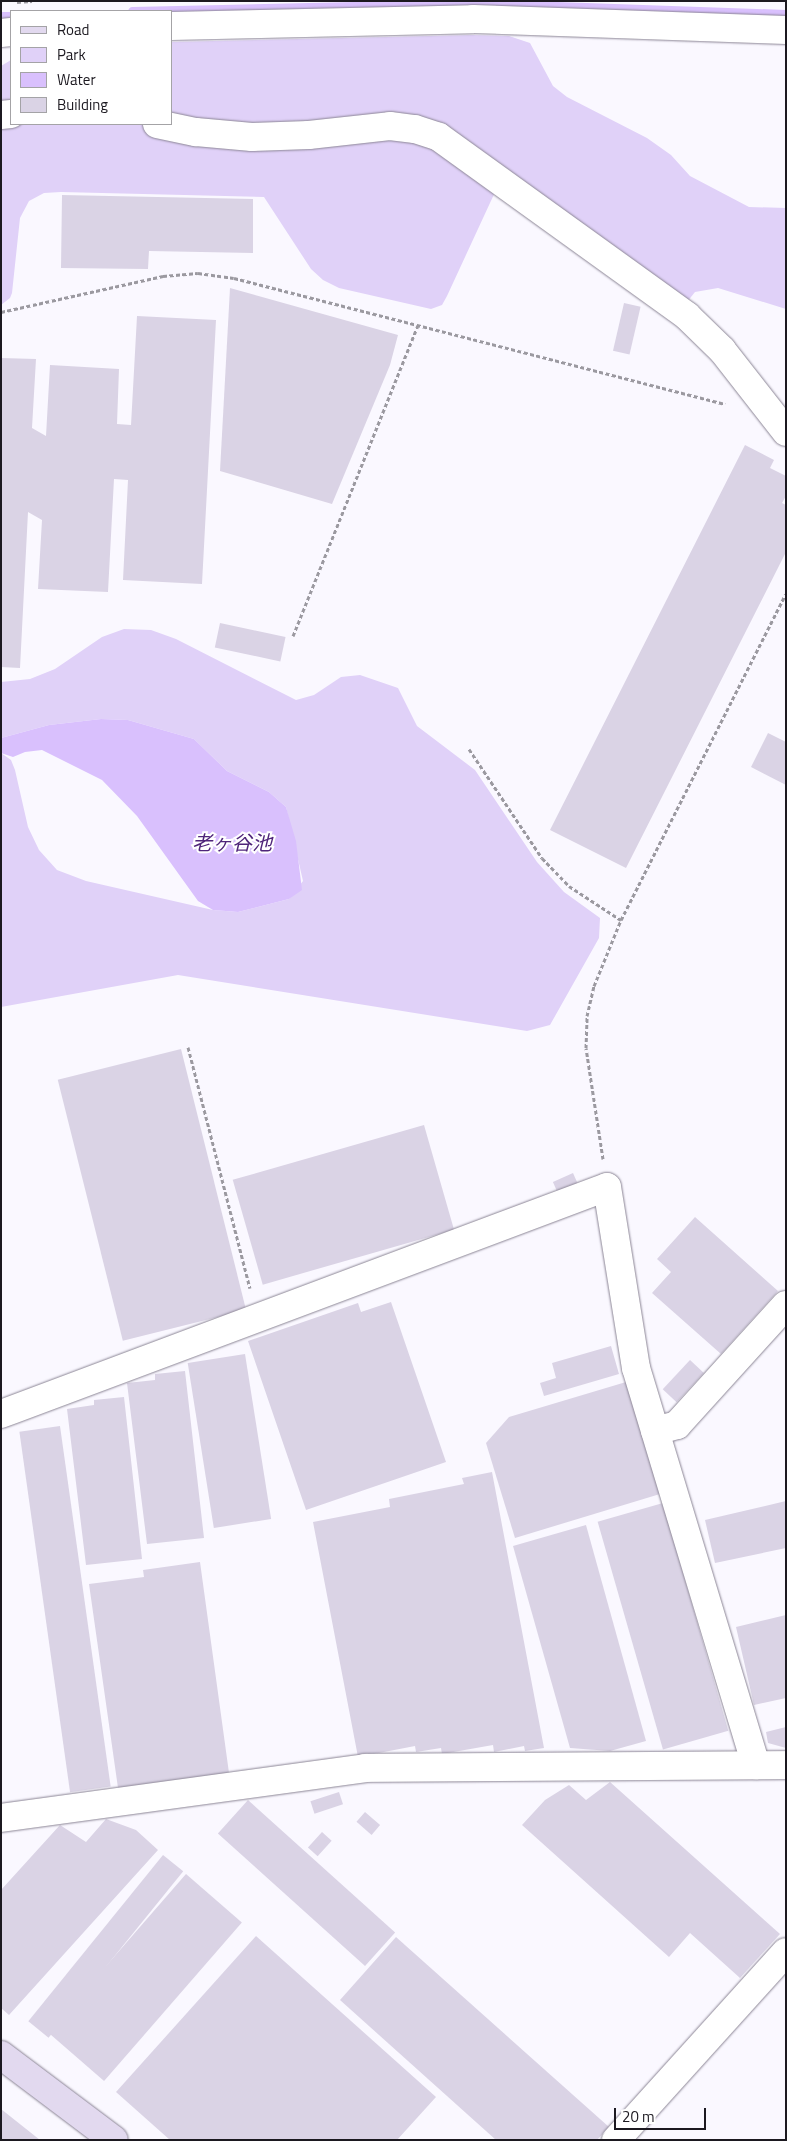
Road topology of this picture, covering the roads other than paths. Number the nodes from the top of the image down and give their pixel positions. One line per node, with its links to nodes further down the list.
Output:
1 (172, 26): 2 (street)
2 (786, 30)
3 (162, 125): 4 (street)
4 (786, 432)
5 (786, 1305): 7 (street)
6 (1, 1414): 7 (street)
7 (655, 1431): 8 (street)
8 (756, 1765): 9 (street); 10 (street)
9 (786, 1765)
10 (1, 1818)
11 (786, 1952): 14 (street)
12 (4, 2061): 13 (street)
13 (114, 2140)
14 (616, 2140)

